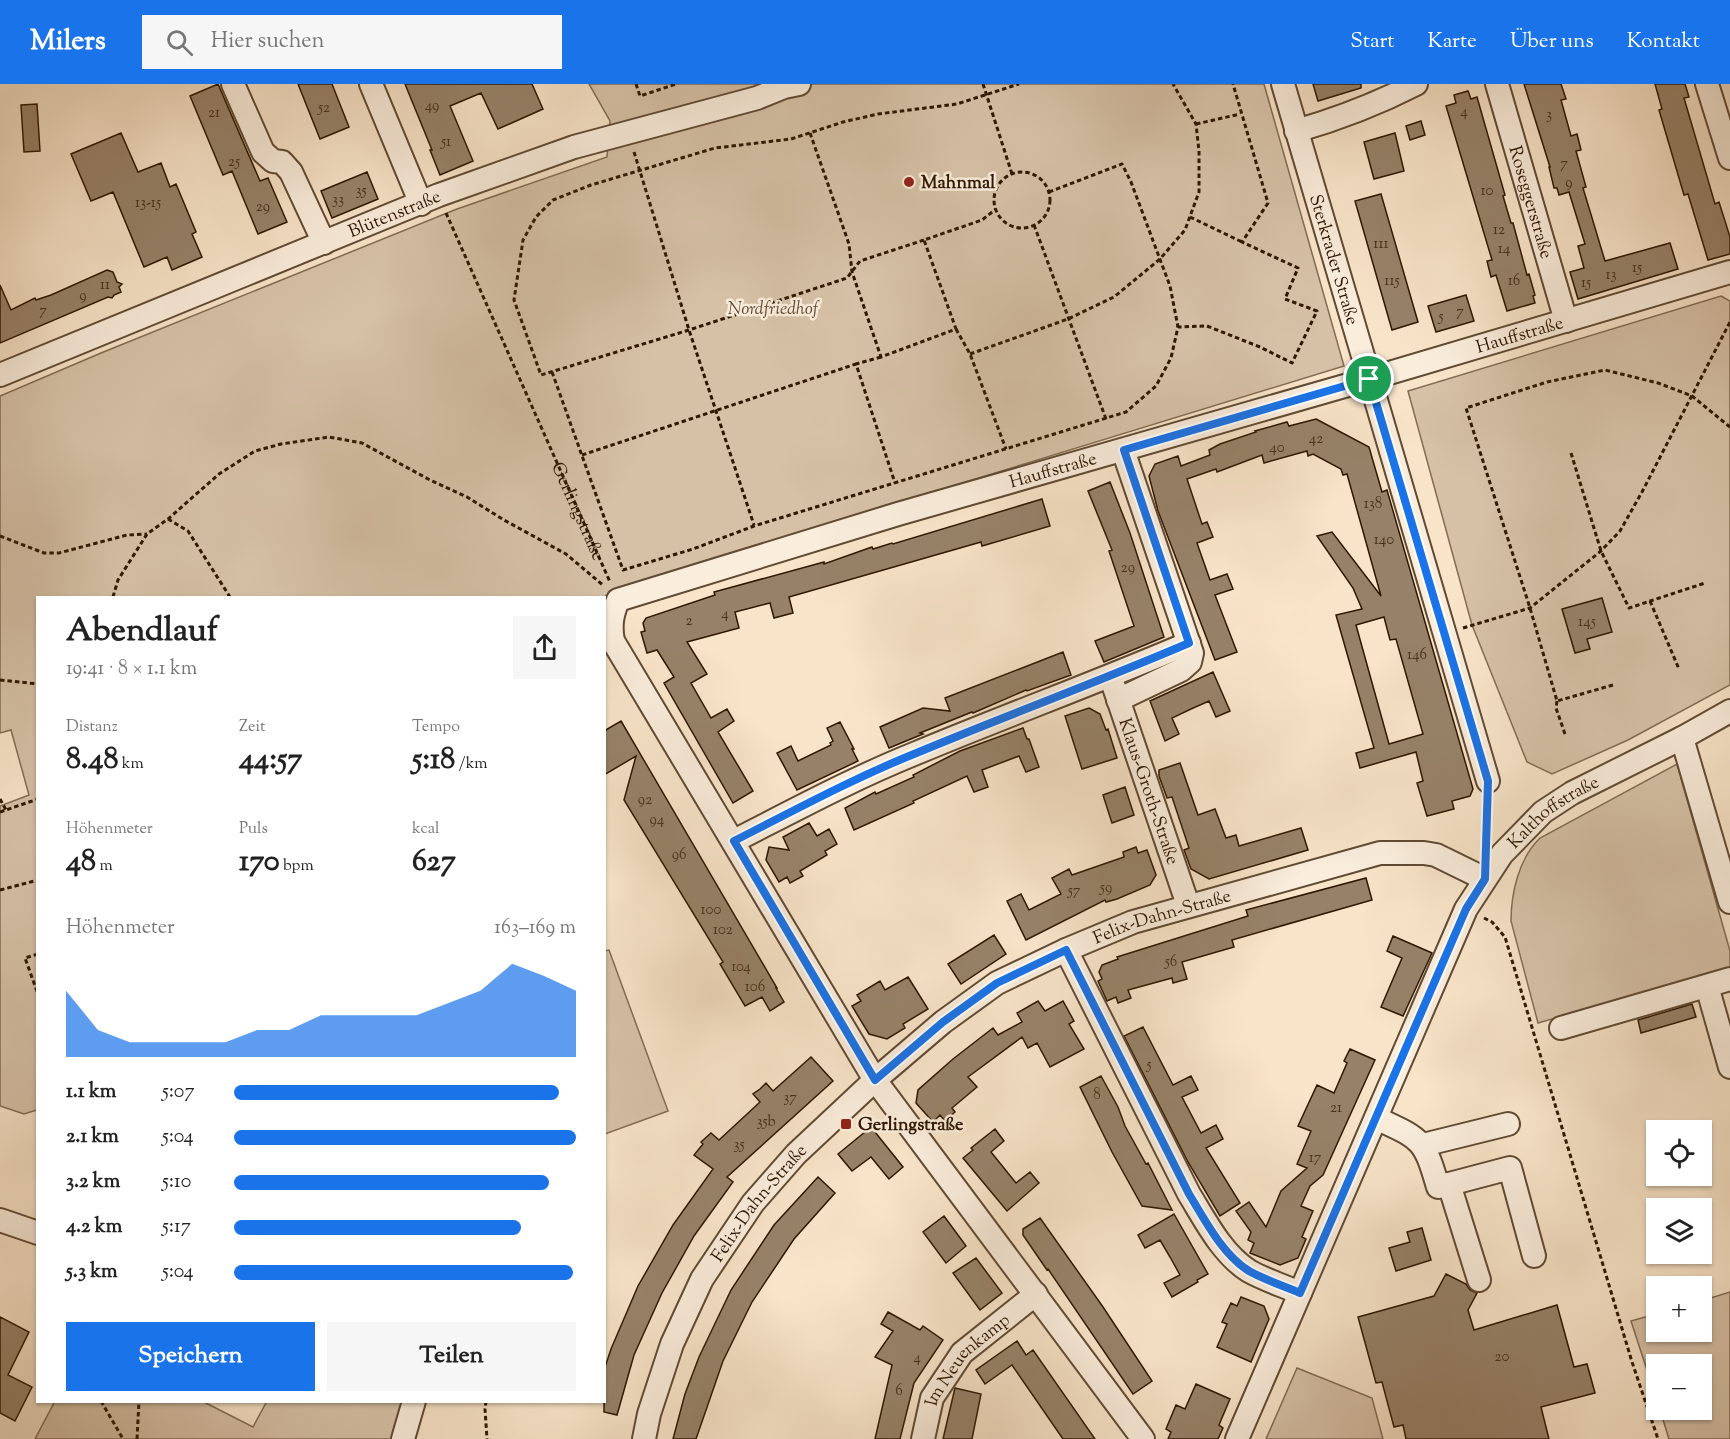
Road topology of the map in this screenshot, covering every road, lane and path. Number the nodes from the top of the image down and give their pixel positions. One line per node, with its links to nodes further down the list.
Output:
1 (233, 84): 30 (street)
2 (371, 84): 24 (street)
3 (636, 84): 4 (path)
4 (676, 84)
5 (799, 84): 18 (street, Blütenstraße)
6 (983, 84): 14 (path)
7 (1019, 84): 14 (path)
8 (1173, 84): 16 (path)
9 (1233, 84): 15 (path)
10 (1283, 84): 17 (street, Sterkrader Straße)
11 (1416, 84): 17 (street)
12 (1497, 84): 35 (street, Roseggerstraße)
13 (1707, 84): 20 (street)
14 (987, 96): 19 (path); 22 (path)
15 (1240, 114): 16 (path); 29 (path)
16 (1196, 124): 26 (path)
17 (1296, 131): 45 (street, Sterkrader Straße)
18 (627, 133): 21 (path); 24 (street, Blütenstraße)
19 (810, 133): 21 (path); 32 (path)
20 (1730, 158)
21 (640, 170): 39 (path); 43 (path)
22 (1012, 174): 23 (path); 25 (path)
23 (1049, 192): 27 (path); 31 (path)
24 (430, 199): 30 (street, Blütenstraße); 63 (path, Gerlingstraße)
25 (996, 209): 27 (path); 28 (path)
26 (1190, 217): 29 (path); 31 (path)
27 (1034, 225): 34 (path)
28 (924, 240): 32 (path); 38 (path)
29 (1242, 242): 37 (path)
30 (324, 243): 44 (street, Blütenstraße)
31 (1160, 259): 34 (path); 37 (path)
32 (852, 272): 39 (path); 41 (path)
33 (1730, 272): 35 (street, Hauffstraße)
34 (1068, 319): 40 (path); 48 (path)
35 (1566, 321): 45 (street, Hauffstraße)
36 (1730, 322): 46 (path)
37 (1178, 327): 48 (path)
38 (956, 329): 40 (path); 41 (path)
39 (689, 330): 43 (path); 47 (path)
40 (970, 354): 50 (path)
41 (880, 357): 42 (path)
42 (856, 364): 47 (path); 54 (path)
43 (552, 372): 53 (path)
44 (0, 375)
45 (1369, 379): 51 (street, Hauffstraße); 66 (street, Sterkrader Straße)
46 (1692, 396): 49 (path); 59 (path); 65 (path)
47 (717, 410): 53 (path); 56 (path)
48 (1106, 419): 50 (path)
49 (1730, 427)
50 (1006, 449): 54 (path)
51 (1124, 450): 63 (street, Hauffstraße); 67 (street)
52 (1571, 453): 59 (path)
53 (582, 455): 56 (path)
54 (895, 483): 56 (path)
55 (168, 519): 57 (path); 62 (path); 63 (path)
56 (754, 526)
57 (147, 534): 58 (path); 61 (path)
58 (0, 536)
59 (1601, 552): 64 (path); 65 (path)
60 (1705, 583): 64 (path)
61 (112, 596)
62 (229, 596)
63 (617, 597): 83 (street)
64 (1650, 601): 68 (path)
65 (1530, 608): 66 (path); 74 (path)
66 (1444, 633): 78 (street, Sterkrader Straße)
67 (1189, 643): 69 (street); 73 (street)
68 (1679, 669)
69 (1110, 677): 73 (street, Klaus-Groth-Straße); 83 (street)
70 (0, 680): 71 (path)
71 (36, 684)
72 (1613, 685): 74 (path)
73 (1118, 700): 89 (street, Klaus-Groth-Straße)
74 (1557, 701): 76 (path)
75 (1730, 711): 77 (street, Kalthoffstraße)
76 (1565, 734)
77 (1682, 738): 85 (street, Kalthoffstraße); 88 (street)
78 (1488, 781): 84 (path)
79 (0, 799): 81 (path)
80 (36, 800): 81 (path)
81 (6, 810): 82 (path)
82 (0, 812)
83 (734, 841): 98 (street)
84 (1486, 846)
85 (1485, 879): 89 (street, Felix-Dahn-Straße); 90 (street, Kalthoffstraße)
86 (36, 881): 87 (path)
87 (0, 890)
88 (1730, 902)
89 (1188, 905): 91 (street, Felix-Dahn-Straße)
90 (1466, 909): 99 (street, Kalthoffstraße); 123 (path)
91 (1066, 950): 98 (street, Felix-Dahn-Straße); 109 (street)
92 (36, 955): 95 (path)
93 (1730, 979): 94 (street)
94 (1707, 986): 96 (street); 97 (street)
95 (36, 988)
96 (1561, 1028)
97 (1730, 1067)
98 (875, 1080): 110 (street); 119 (street, Felix-Dahn-Straße)
99 (1376, 1118): 101 (street); 109 (street, Kalthoffstraße)
100 (1508, 1124): 101 (street)
101 (1423, 1145): 102 (street)
102 (1449, 1184): 107 (street); 108 (street)
103 (0, 1220): 104 (street)
104 (36, 1232)
105 (0, 1234): 106 (street)
106 (36, 1239)
107 (1534, 1256)
108 (1479, 1280)
109 (1300, 1293): 122 (street, Kalthoffstraße)
110 (1036, 1294): 120 (street, Im Neuenkamp); 121 (street)
111 (101, 1403): 115 (path)
112 (139, 1403): 116 (path)
113 (413, 1403): 117 (street)
114 (486, 1403): 118 (path)
115 (123, 1439)
116 (137, 1439)
117 (403, 1439)
118 (487, 1439)
119 (644, 1439)
120 (923, 1439)
121 (1143, 1439)
122 (1237, 1439)
123 (1658, 1439)

